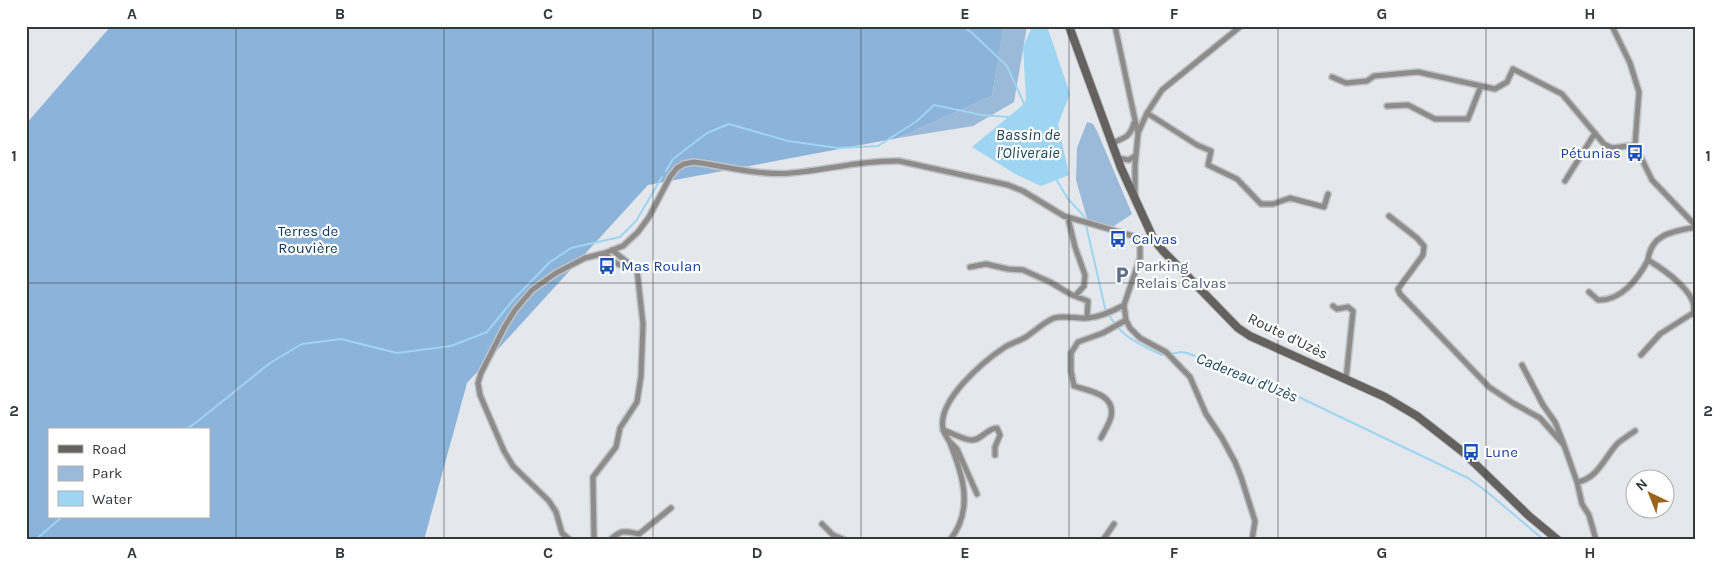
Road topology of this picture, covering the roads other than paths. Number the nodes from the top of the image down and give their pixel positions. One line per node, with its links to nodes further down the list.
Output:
1 (1069, 26): 13 (main road, Route d'Uzès)
2 (1115, 26): 9 (street)
3 (1241, 26): 8 (street)
4 (1612, 26): 14 (street)
5 (1332, 77): 6 (street)
6 (1481, 86): 7 (street); 10 (street)
7 (1387, 106)
8 (1147, 113): 11 (street); 19 (street)
9 (1135, 120): 11 (street); 12 (street)
10 (1595, 133): 14 (street); 18 (street)
11 (1138, 134): 15 (street)
12 (1124, 139): 13 (street); 15 (street)
13 (1112, 143): 17 (main road, Route d'Uzès)
14 (1635, 145): 23 (street)
15 (1136, 146): 16 (street)
16 (1136, 155): 17 (street); 20 (street)
17 (1117, 157): 20 (main road, Route d'Uzès)
18 (1565, 181)
19 (1328, 194)
20 (1135, 202): 25 (main road, Route d'Uzès)
21 (1389, 216): 45 (street)
22 (1068, 218): 24 (street); 26 (street); 32 (street)
23 (1696, 226): 28 (street)
24 (1140, 238): 25 (street); 33 (street)
25 (1154, 240): 40 (main road, Route d'Uzès)
26 (612, 250): 27 (street); 30 (street)
27 (605, 253): 30 (street); 52 (street)
28 (1648, 260): 31 (street); 35 (street)
29 (970, 267): 32 (street)
30 (634, 268): 53 (street)
31 (1589, 292)
32 (1075, 296): 36 (street)
33 (1124, 305): 36 (street); 37 (street)
34 (1333, 306): 40 (street)
35 (1695, 315): 38 (street)
36 (1087, 318): 41 (street)
37 (1126, 320): 43 (street); 58 (street)
38 (1641, 355)
39 (1522, 365): 45 (street)
40 (1346, 379): 59 (main road, Route d'Uzès)
41 (943, 430): 44 (street); 46 (street)
42 (1635, 431): 47 (street)
43 (1101, 438)
44 (949, 441): 48 (street); 56 (street)
45 (1564, 445): 47 (street)
46 (995, 456)
47 (1577, 482): 60 (street)
48 (977, 494)
49 (671, 508): 54 (street)
50 (822, 524): 55 (street)
51 (1114, 524): 57 (street)
52 (570, 540)
53 (594, 540)
54 (610, 540)
55 (845, 540)
56 (950, 540)
57 (1102, 540)
58 (1252, 540)
59 (1558, 540)
60 (1596, 540)

